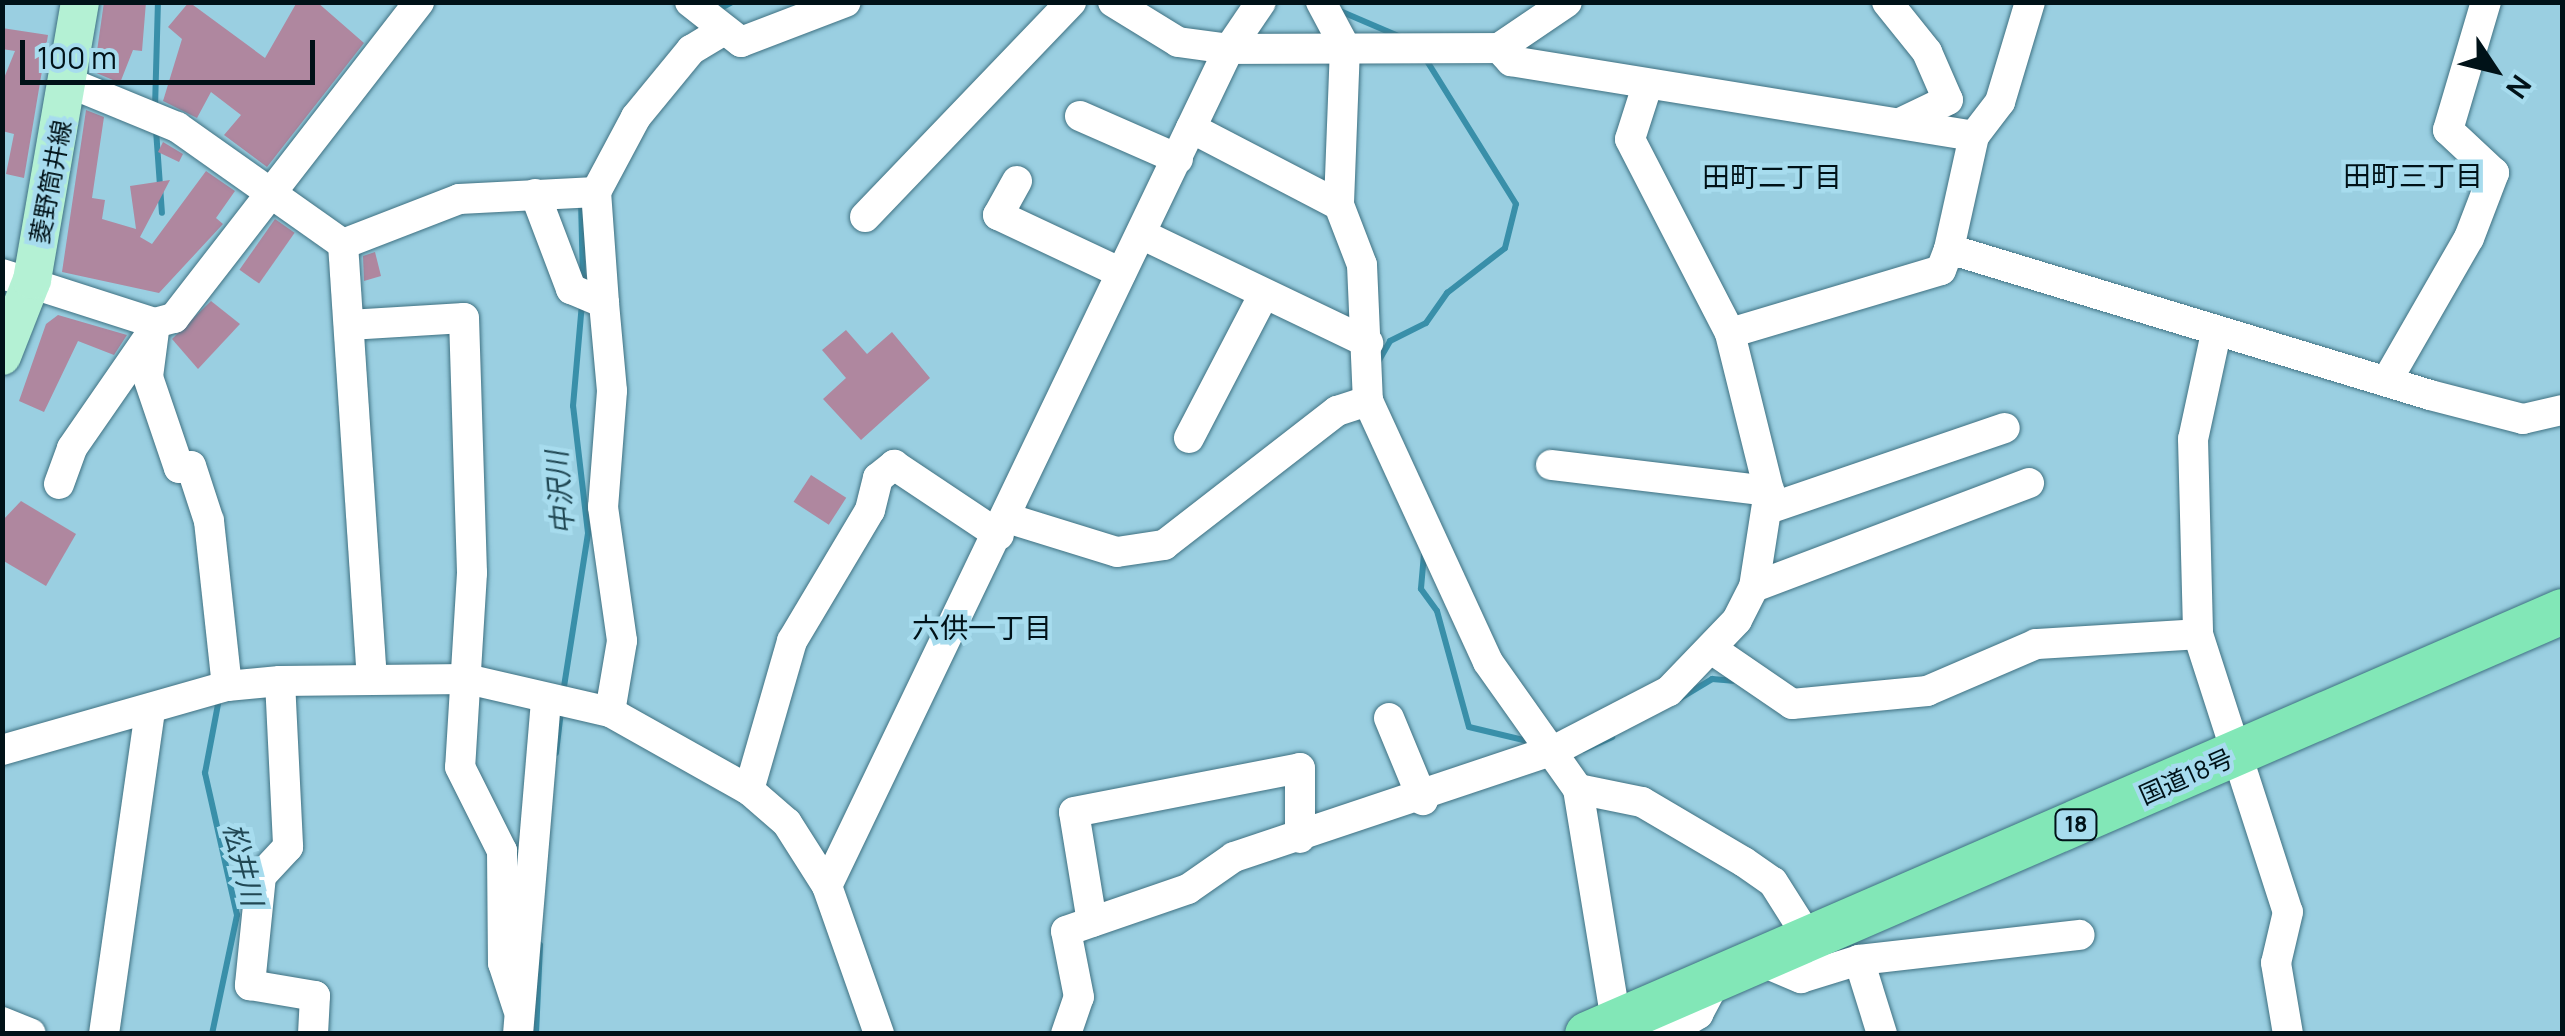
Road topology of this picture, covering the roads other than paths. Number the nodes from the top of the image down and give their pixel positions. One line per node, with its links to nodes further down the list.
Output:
1 (80, 2): 17 (main road, 菱野筒井線)
2 (418, 2): 25 (street)
3 (846, 2): 12 (street)
4 (1071, 2): 29 (street)
5 (1113, 2): 15 (street)
6 (1261, 2): 15 (street)
7 (1322, 2): 14 (street)
8 (1567, 2): 16 (street)
9 (1887, 2): 20 (street)
10 (2030, 2): 22 (street)
11 (2486, 2): 43 (street)
12 (806, 10): 13 (street)
13 (704, 15): 26 (street)
14 (1345, 47): 15 (street); 16 (street); 28 (street)
15 (1229, 48): 21 (street)
16 (1500, 48): 18 (street)
17 (70, 83): 25 (street); 34 (main road, 菱野筒井線)
18 (1647, 86): 20 (street); 40 (street)
19 (1080, 116): 23 (street)
20 (1899, 122): 22 (street)
21 (1191, 128): 23 (street); 28 (street)
22 (1974, 136): 32 (street)
23 (1178, 159): 30 (street)
24 (1017, 181): 33 (street)
25 (273, 188): 31 (street); 38 (street)
26 (587, 192): 27 (street); 36 (street)
27 (535, 194): 31 (street); 36 (street)
28 (1339, 205): 41 (street)
29 (865, 217)
30 (1141, 234): 33 (street); 35 (street)
31 (343, 244): 37 (street)
32 (1950, 250): 39 (street); 40 (street)
33 (1122, 273): 52 (street)
34 (17, 277): 38 (street); 42 (main road, 菱野筒井線)
35 (1264, 294): 41 (street); 47 (street)
36 (590, 297): 63 (street)
37 (349, 326): 57 (street); 58 (street)
38 (151, 332): 50 (street); 60 (street)
39 (2216, 332): 43 (street); 55 (street)
40 (1730, 333): 51 (street)
41 (1368, 342): 44 (street)
42 (2, 356)
43 (2389, 376): 45 (street)
44 (1368, 401): 52 (street); 65 (street)
45 (2562, 410)
46 (2005, 428): 51 (street)
47 (1190, 438)
48 (1552, 465): 51 (street)
49 (2029, 483): 53 (street)
50 (59, 484)
51 (1770, 499): 53 (street)
52 (1003, 526): 69 (street); 72 (street)
53 (1754, 588): 56 (street)
54 (2562, 611): 67 (highway, 国道18号 / 18)
55 (2198, 634): 56 (street); 67 (street)
56 (1716, 652): 65 (street)
57 (372, 675): 58 (street); 59 (street)
58 (467, 679): 61 (street); 79 (street)
59 (280, 680): 60 (street); 84 (street)
60 (224, 687): 62 (street)
61 (557, 702): 63 (street); 79 (street)
62 (150, 709): 66 (street); 83 (street)
63 (610, 712): 69 (street)
64 (1389, 718): 70 (street)
65 (1557, 749): 68 (street); 70 (street)
66 (2, 750)
67 (2236, 754): 75 (highway, 国道18号 / 18); 89 (street)
68 (1578, 789): 75 (street); 81 (street)
69 (749, 790): 72 (street)
70 (1422, 800): 71 (street)
71 (1300, 838): 73 (street); 73 (street)
72 (827, 886): 85 (street)
73 (1092, 922): 86 (street)
74 (2080, 936): 76 (street)
75 (1811, 942): 77 (highway, 国道18号 / 18)
76 (1859, 960): 77 (street); 88 (street)
77 (1764, 963): 78 (highway, 国道18号 / 18)
78 (1715, 982): 81 (highway, 国道18号 / 18); 87 (street)
79 (518, 1021)
80 (2, 1022): 82 (street)
81 (1601, 1027)
82 (31, 1034)
83 (104, 1034)
84 (313, 1034)
85 (879, 1034)
86 (1066, 1034)
87 (1665, 1034)
88 (1882, 1034)
89 (2288, 1034)

